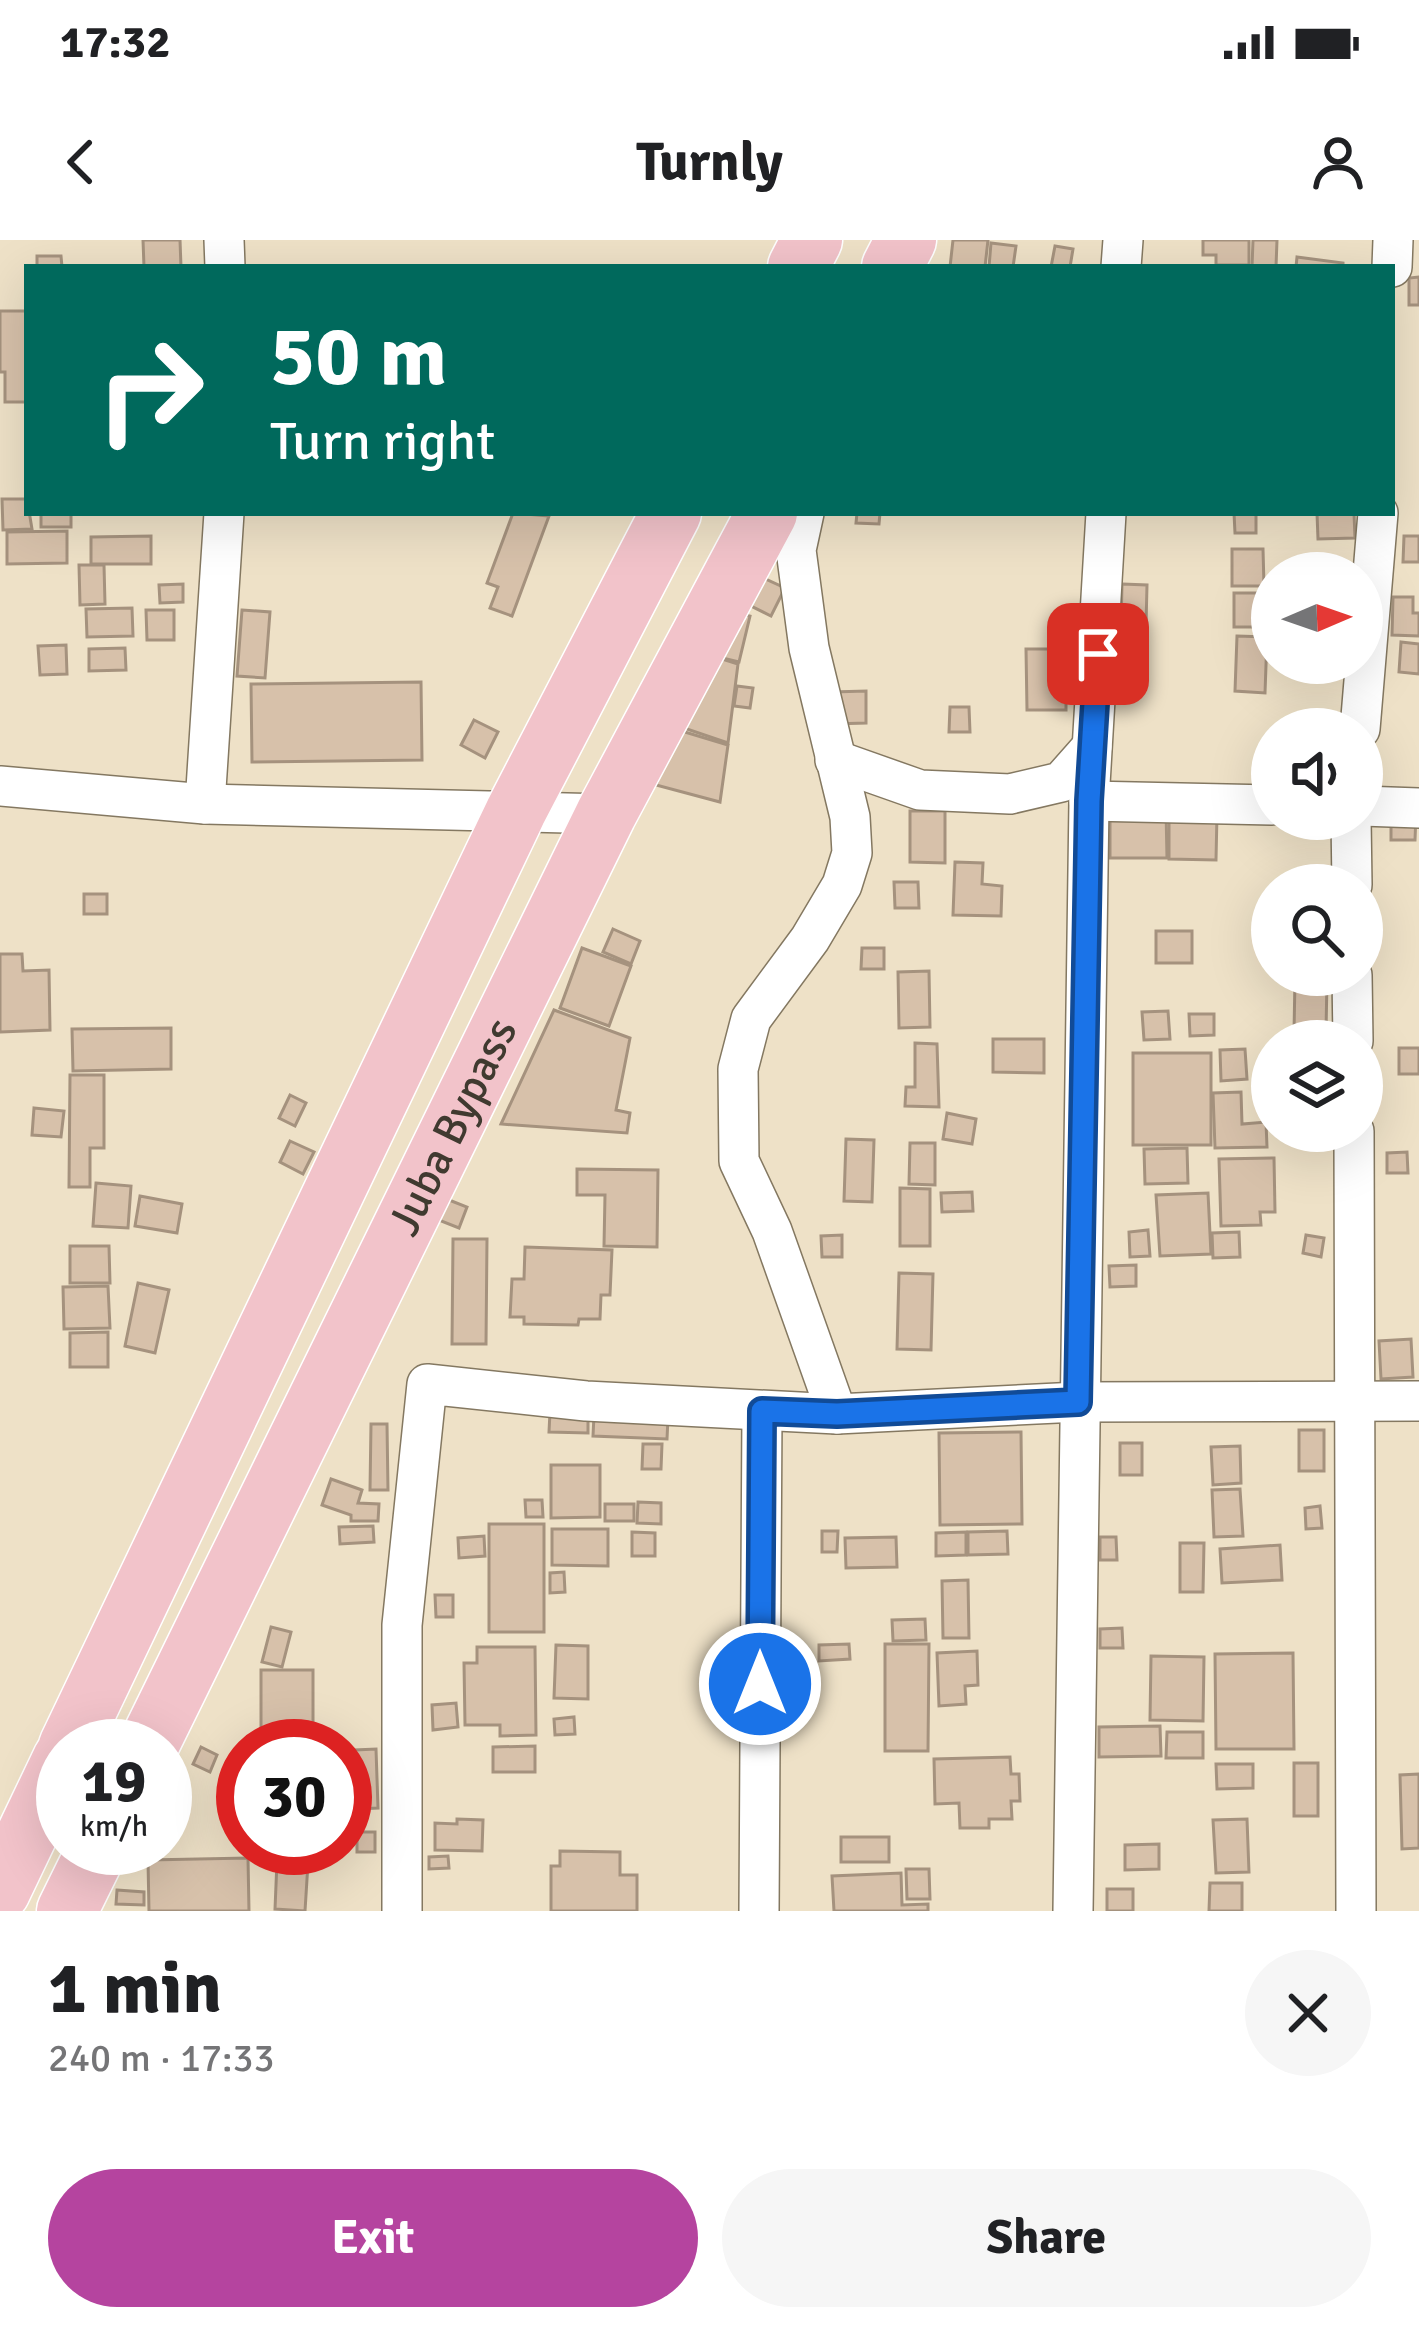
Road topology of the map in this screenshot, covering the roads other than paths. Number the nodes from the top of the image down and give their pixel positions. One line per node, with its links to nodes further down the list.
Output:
1 (224, 516): 12 (street)
2 (668, 516): 16 (main road, Juba Bypass)
3 (765, 516): 17 (main road, Juba Bypass)
4 (803, 516): 9 (street)
5 (1106, 516): 8 (street)
6 (1378, 516): 7 (street)
7 (1362, 708)
8 (1092, 748): 9 (street); 11 (street)
9 (835, 760): 23 (street)
10 (0, 787): 12 (street)
11 (1089, 801): 13 (street); 21 (street)
12 (205, 804): 16 (street)
13 (1251, 805)
14 (1383, 807): 15 (street)
15 (1419, 808)
16 (516, 811): 17 (street); 24 (main road, Juba Bypass)
17 (607, 814): 25 (main road, Juba Bypass)
18 (1354, 1152): 19 (street)
19 (1356, 1400): 20 (street); 21 (street); 33 (street)
20 (1419, 1401)
21 (1078, 1402): 23 (street); 32 (street)
22 (762, 1411): 23 (street); 30 (street); 31 (street)
23 (837, 1414)
24 (82, 1719)
25 (161, 1719)
26 (36, 1816): 28 (main road)
27 (85, 1875): 29 (main road)
28 (0, 1891)
29 (68, 1911)
30 (402, 1911)
31 (759, 1911)
32 (1073, 1911)
33 (1356, 1911)

